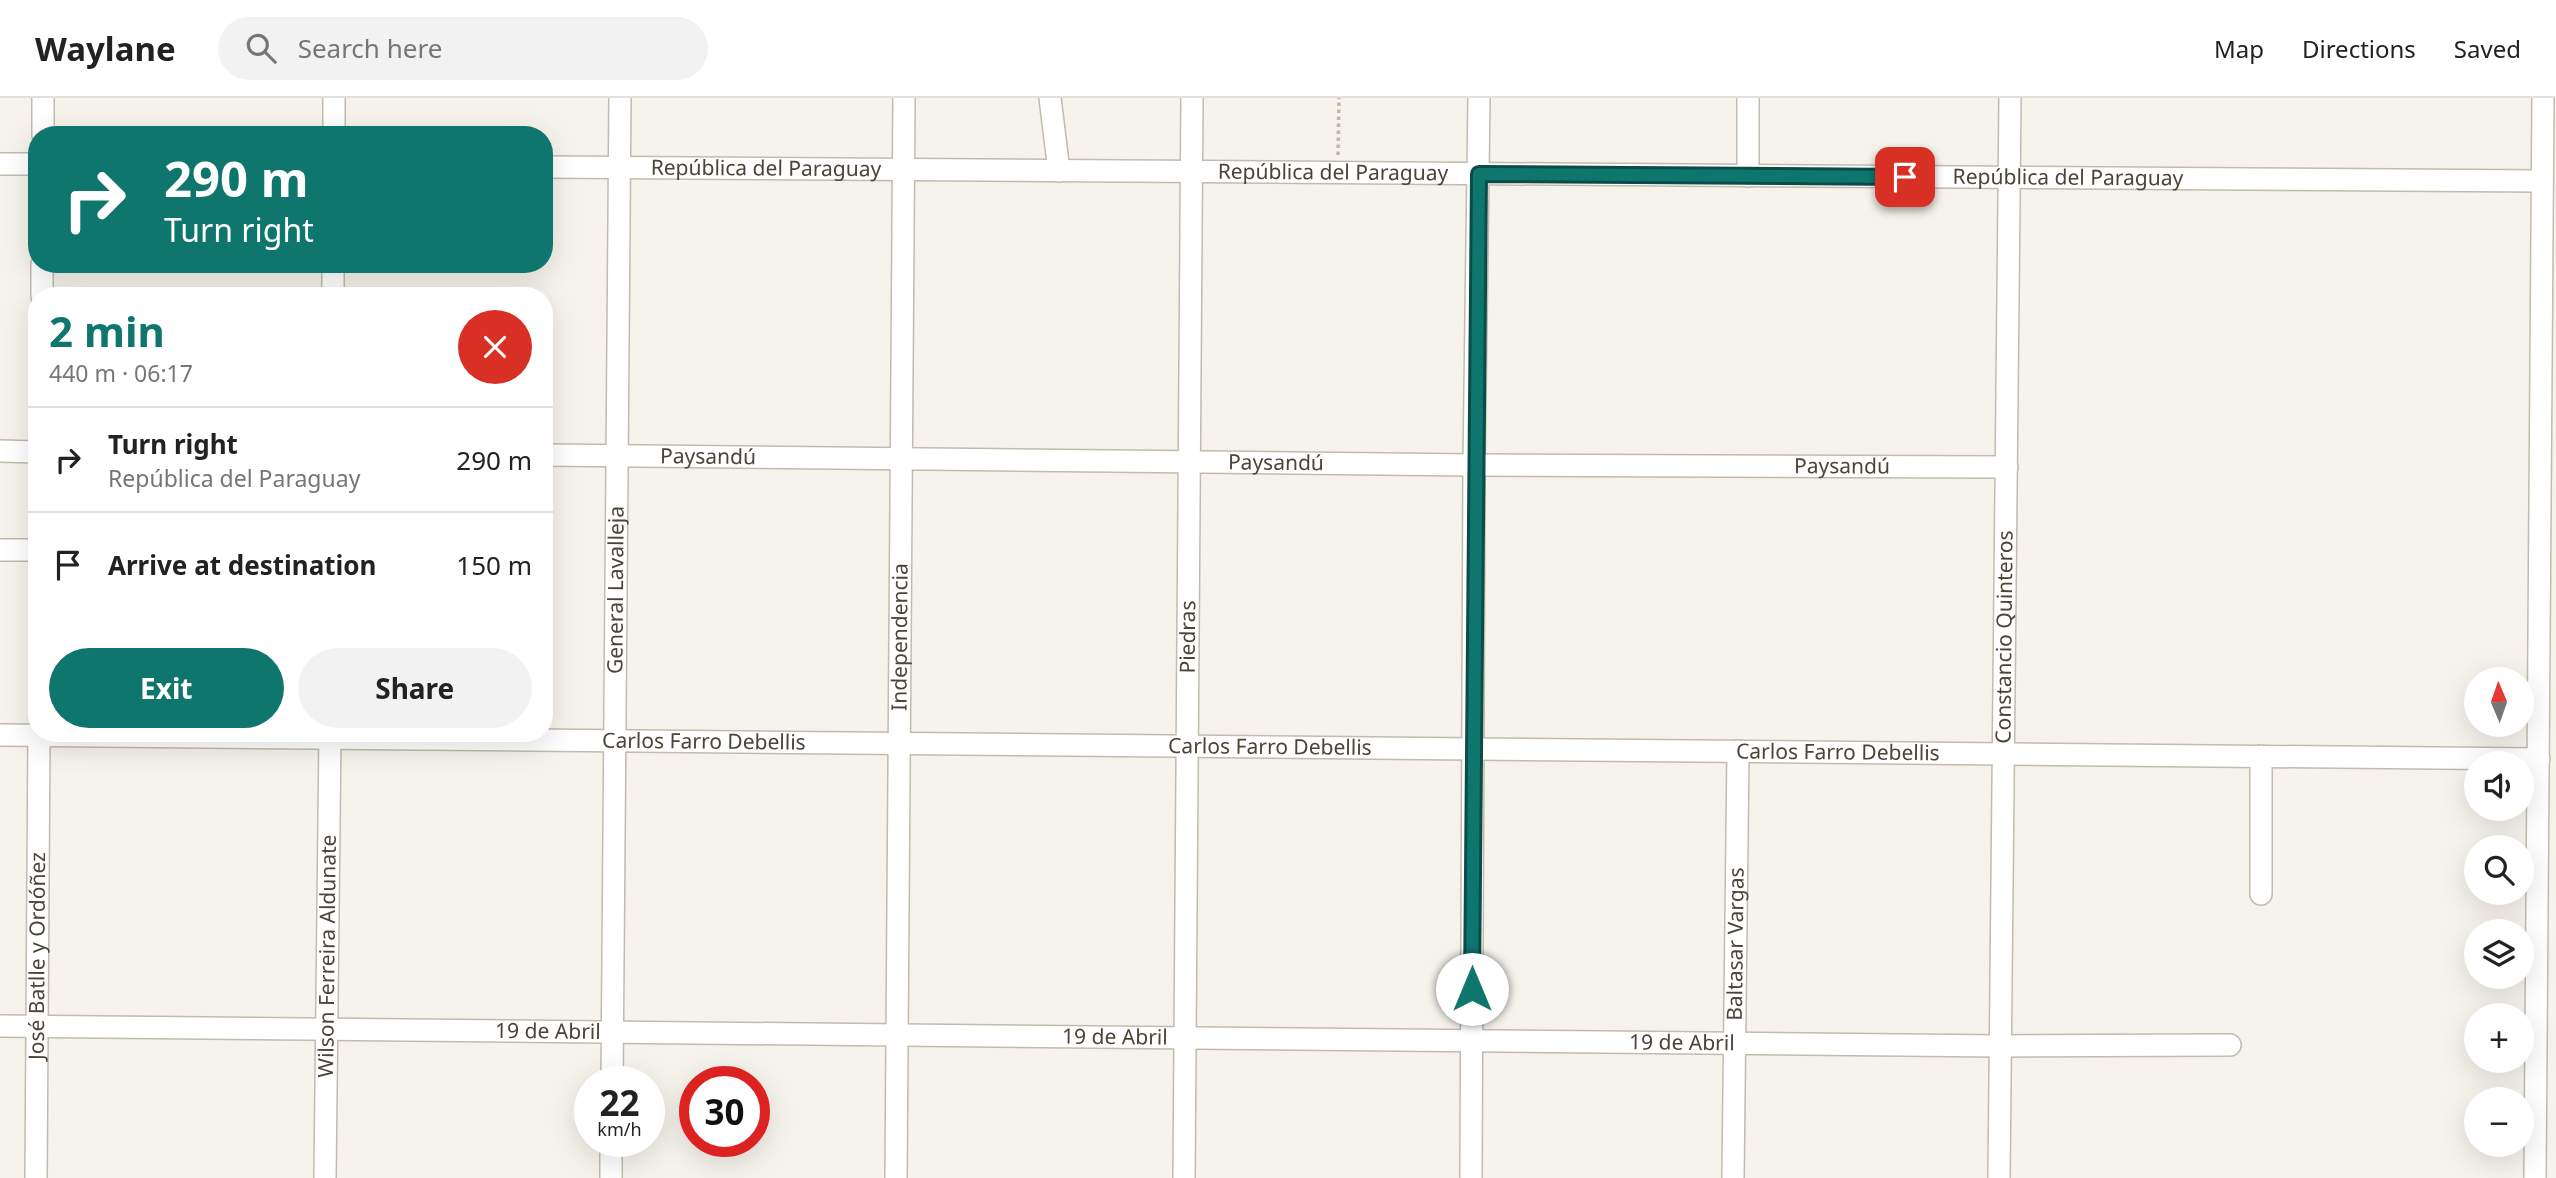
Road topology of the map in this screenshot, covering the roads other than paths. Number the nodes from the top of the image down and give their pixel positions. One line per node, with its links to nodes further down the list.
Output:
1 (43, 98): 11 (street)
2 (334, 98): 12 (street)
3 (620, 98): 16 (street, General Lavalleja)
4 (904, 98): 17 (street, Independencia)
5 (1050, 98): 18 (street)
6 (1192, 98): 19 (street, Piedras)
7 (1479, 98): 20 (street)
8 (1748, 98): 21 (street)
9 (2010, 98): 22 (street, Constancio Quinteros)
10 (2543, 98): 23 (street)
11 (43, 126)
12 (334, 126)
13 (0, 164): 14 (street)
14 (28, 164)
15 (553, 167): 16 (street, República del Paraguay)
16 (619, 168): 17 (street, República del Paraguay); 27 (street, General Lavalleja)
17 (904, 170): 18 (street, República del Paraguay); 28 (street, Independencia)
18 (1059, 171): 19 (street, República del Paraguay)
19 (1191, 172): 20 (street, República del Paraguay); 29 (street, Piedras)
20 (1479, 174): 21 (street, República del Paraguay); 30 (street)
21 (1748, 176): 22 (street, República del Paraguay)
22 (2009, 177): 23 (street, República del Paraguay); 31 (street, Constancio Quinteros)
23 (2542, 181): 46 (street)
24 (0, 451): 25 (street)
25 (28, 452)
26 (553, 455): 27 (street, Paysandú)
27 (618, 456): 28 (street, Paysandú); 37 (street, General Lavalleja)
28 (901, 457): 29 (street, Paysandú); 40 (street, Independencia)
29 (1189, 460): 30 (street, Paysandú); 41 (street, Piedras)
30 (1474, 466): 31 (street, Paysandú); 42 (street)
31 (2007, 467): 44 (street, Constancio Quinteros)
32 (0, 550): 33 (street)
33 (28, 550)
34 (28, 734): 35 (street, Carlos Farro Debellis)
35 (0, 735)
36 (553, 740): 37 (street, Carlos Farro Debellis)
37 (615, 741): 40 (street, Carlos Farro Debellis); 51 (street, General Lavalleja)
38 (39, 742): 49 (street, José Batlle y Ordóñez)
39 (330, 742): 50 (street, Wilson Ferreira Aldunate)
40 (900, 746): 41 (street, Carlos Farro Debellis); 52 (street, Independencia)
41 (1188, 748): 42 (street, Carlos Farro Debellis); 53 (street, Piedras)
42 (1473, 751): 43 (street, Carlos Farro Debellis); 54 (street)
43 (1738, 751): 44 (street, Carlos Farro Debellis); 55 (street, Baltasar Vargas)
44 (2003, 754): 45 (street, Carlos Farro Debellis); 57 (street, Constancio Quinteros)
45 (2261, 756): 46 (street, Carlos Farro Debellis); 47 (street)
46 (2539, 759): 68 (street)
47 (2261, 894)
48 (0, 1026): 49 (street, 19 de Abril)
49 (37, 1026): 50 (street, 19 de Abril); 60 (street, José Batlle y Ordóñez)
50 (326, 1028): 51 (street, 19 de Abril); 61 (street, Wilson Ferreira Aldunate)
51 (613, 1030): 52 (street, 19 de Abril); 58 (street, General Lavalleja)
52 (897, 1034): 53 (street, 19 de Abril); 63 (street, Independencia)
53 (1185, 1039): 54 (street, 19 de Abril); 64 (street, Piedras)
54 (1472, 1042): 55 (street, 19 de Abril); 65 (street)
55 (1735, 1044): 57 (street, 19 de Abril); 66 (street, Baltasar Vargas)
56 (2230, 1045): 57 (street, 19 de Abril)
57 (2000, 1046): 67 (street, Constancio Quinteros)
58 (612, 1066)
59 (611, 1157): 62 (street)
60 (36, 1178)
61 (325, 1178)
62 (611, 1178)
63 (896, 1178)
64 (1184, 1178)
65 (1471, 1178)
66 (1732, 1178)
67 (1999, 1178)
68 (2535, 1178)

